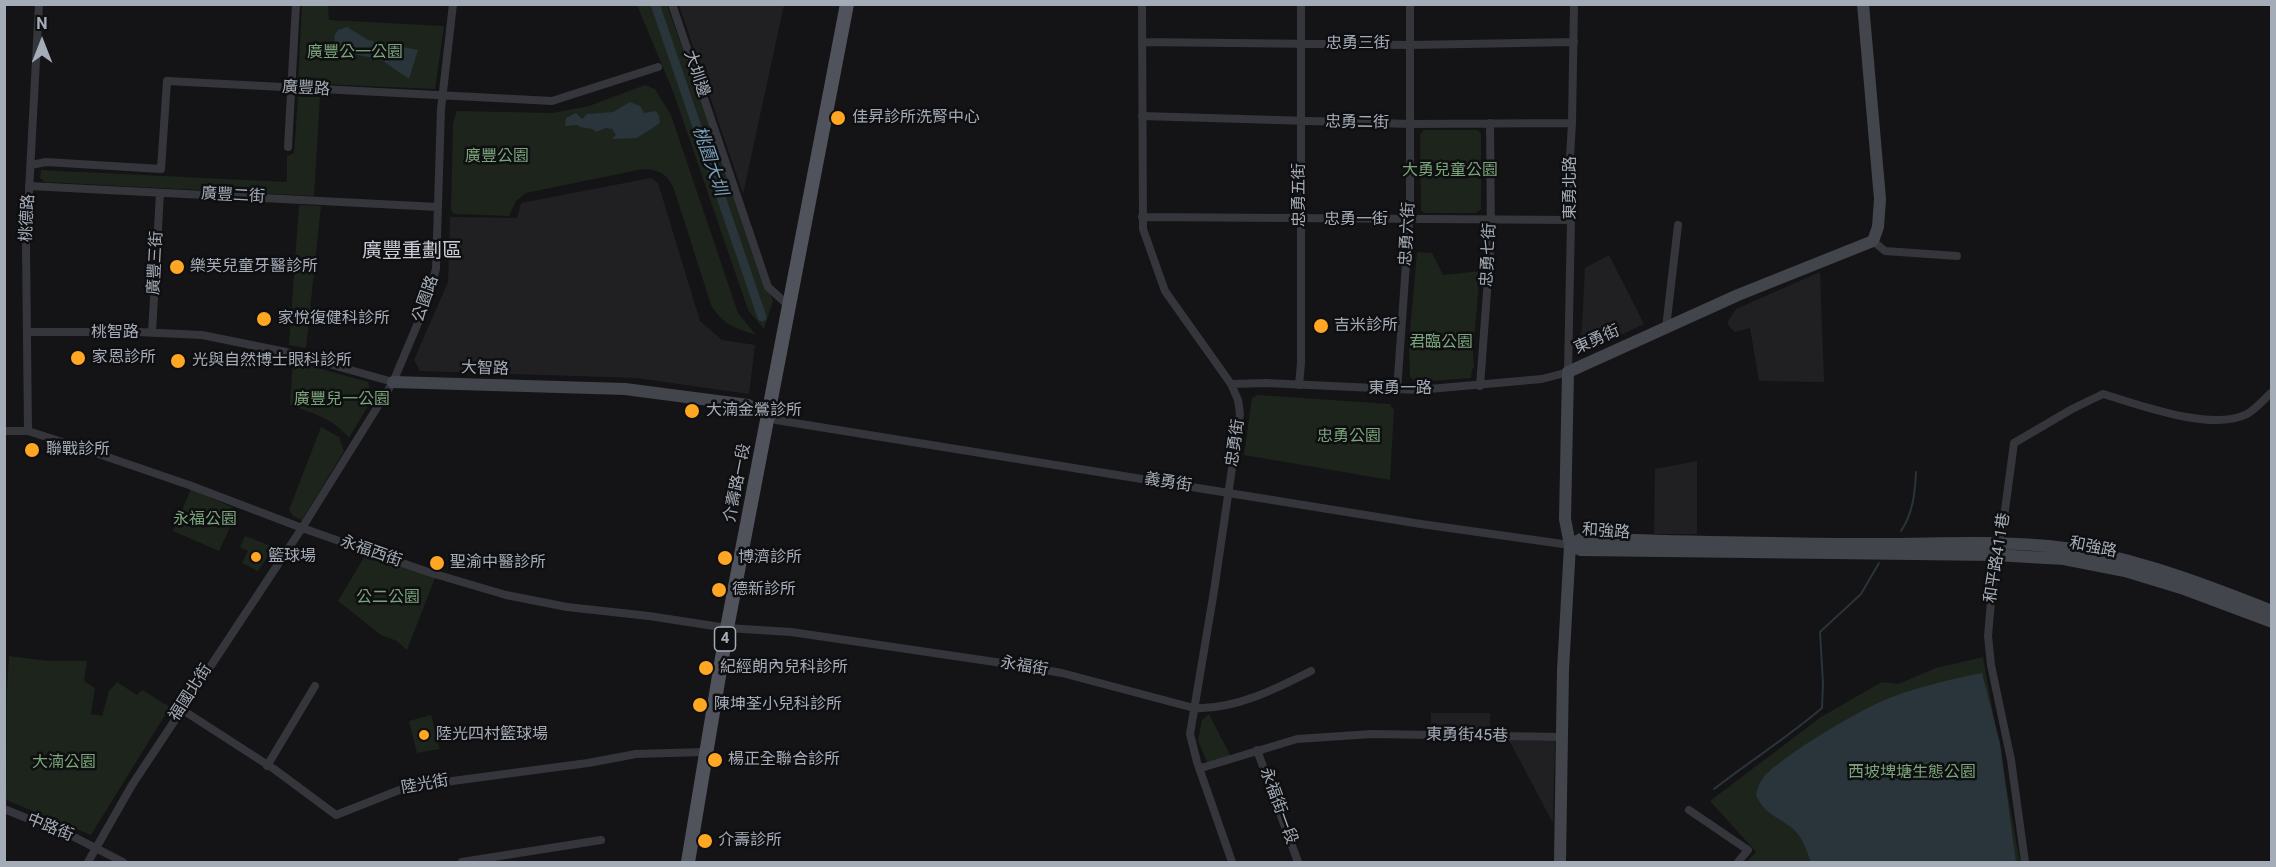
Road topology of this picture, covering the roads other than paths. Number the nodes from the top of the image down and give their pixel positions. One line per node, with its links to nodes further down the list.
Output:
1 (39, 4): 24 (street, 桃德路)
2 (296, 4): 16 (street)
3 (453, 4): 17 (street, 公園路)
4 (672, 4): 36 (street, 大圳邊)
5 (847, 4): 36 (main road, 介壽路一段 / 4)
6 (1142, 4): 11 (street, 忠勇街)
7 (1301, 4): 13 (street, 忠勇五街)
8 (1410, 4): 14 (street, 忠勇六街)
9 (1574, 4): 12 (street, 東勇北路)
10 (1863, 4): 34 (street)
11 (1142, 42): 13 (street, 忠勇三街); 18 (street, 忠勇街)
12 (1574, 42): 14 (street, 忠勇三街); 21 (street, 東勇北路)
13 (1300, 44): 14 (street, 忠勇三街); 19 (street, 忠勇五街)
14 (1410, 45): 22 (street, 忠勇六街)
15 (658, 67): 17 (street, 廣豐路)
16 (292, 88): 17 (street, 廣豐路); 23 (street); 24 (street, 廣豐路)
17 (442, 96): 27 (street, 公園路)
18 (1142, 116): 19 (street, 忠勇二街); 28 (street, 忠勇街)
19 (1300, 122): 22 (street, 忠勇二街); 29 (street, 忠勇五街)
20 (1490, 123): 21 (street, 忠勇二街); 22 (street, 忠勇二街); 31 (street, 忠勇七街)
21 (1572, 123): 32 (street, 東勇北路)
22 (1410, 124): 30 (street, 忠勇六街)
23 (288, 147)
24 (31, 165): 25 (street, 桃德路)
25 (29, 186): 26 (street, 廣豐二街); 38 (street, 桃德路)
26 (160, 193): 27 (street, 廣豐二街); 39 (street, 廣豐三街)
27 (438, 207): 42 (street, 公園路)
28 (1142, 218): 29 (street, 忠勇一街); 43 (street, 忠勇街)
29 (1300, 219): 30 (street, 忠勇一街); 44 (street, 忠勇五街)
30 (1410, 220): 31 (street, 忠勇一街); 46 (street, 忠勇六街)
31 (1491, 220): 32 (street, 忠勇一街); 45 (street, 忠勇七街)
32 (1571, 220): 41 (street, 東勇北路)
33 (1678, 225): 37 (street)
34 (1873, 241): 35 (street); 37 (street, 東勇街)
35 (1957, 256)
36 (789, 306): 48 (main road, 介壽路一段 / 4)
37 (1666, 327): 41 (street, 東勇街)
38 (27, 332): 39 (street, 桃智路); 50 (street, 桃德路)
39 (152, 333): 40 (street, 桃智路)
40 (202, 335): 42 (street, 大智路)
41 (1568, 372): 45 (street, 東勇一路); 53 (street, 東勇街)
42 (393, 382): 48 (street, 大智路); 52 (street, 公園路)
43 (1231, 384): 44 (street, 東勇一路); 51 (street, 忠勇街)
44 (1299, 385): 46 (street, 東勇一路)
45 (1480, 386): 46 (street, 東勇一路)
46 (1397, 391)
47 (2271, 392): 54 (street, 和平路411巷)
48 (768, 416): 51 (street, 義勇街); 57 (main road, 介壽路一段 / 4)
49 (4, 431): 50 (street, 永福西街)
50 (28, 431): 52 (street, 永福西街)
51 (1228, 493): 53 (street, 義勇街); 60 (street, 忠勇街)
52 (302, 528): 57 (street, 永福西街); 61 (street, 福國北街)
53 (1570, 545): 54 (street, 和強路); 62 (street, 東勇街)
54 (1996, 550): 55 (street, 和強路); 56 (street, 和強路); 79 (street, 和平路411巷)
55 (2271, 611)
56 (2271, 622)
57 (727, 628): 60 (street, 永福街); 64 (main road, 介壽路一段 / 4)
58 (1311, 671): 60 (street, 永福街)
59 (315, 686): 65 (street)
60 (1194, 708): 66 (street, 忠勇街)
61 (181, 709): 65 (street, 陸光街); 70 (street, 福國北街)
62 (1562, 737): 63 (street, 東勇街45巷); 77 (street, 東勇街)
63 (1257, 750): 66 (street, 東勇街45巷); 76 (street, 永福街一段)
64 (705, 752): 65 (street, 陸光街); 74 (main road, 介壽路一段 / 4)
65 (267, 766)
66 (1201, 768): 75 (street, 忠勇街)
67 (4, 809): 70 (street, 中路街)
68 (1689, 810): 78 (street)
69 (602, 840): 73 (street)
70 (96, 847): 71 (street, 福國北街); 72 (street, 中路街)
71 (87, 862)
72 (123, 862)
73 (462, 862)
74 (688, 862)
75 (1232, 862)
76 (1298, 862)
77 (1560, 862)
78 (1738, 862)
79 (2025, 862)

